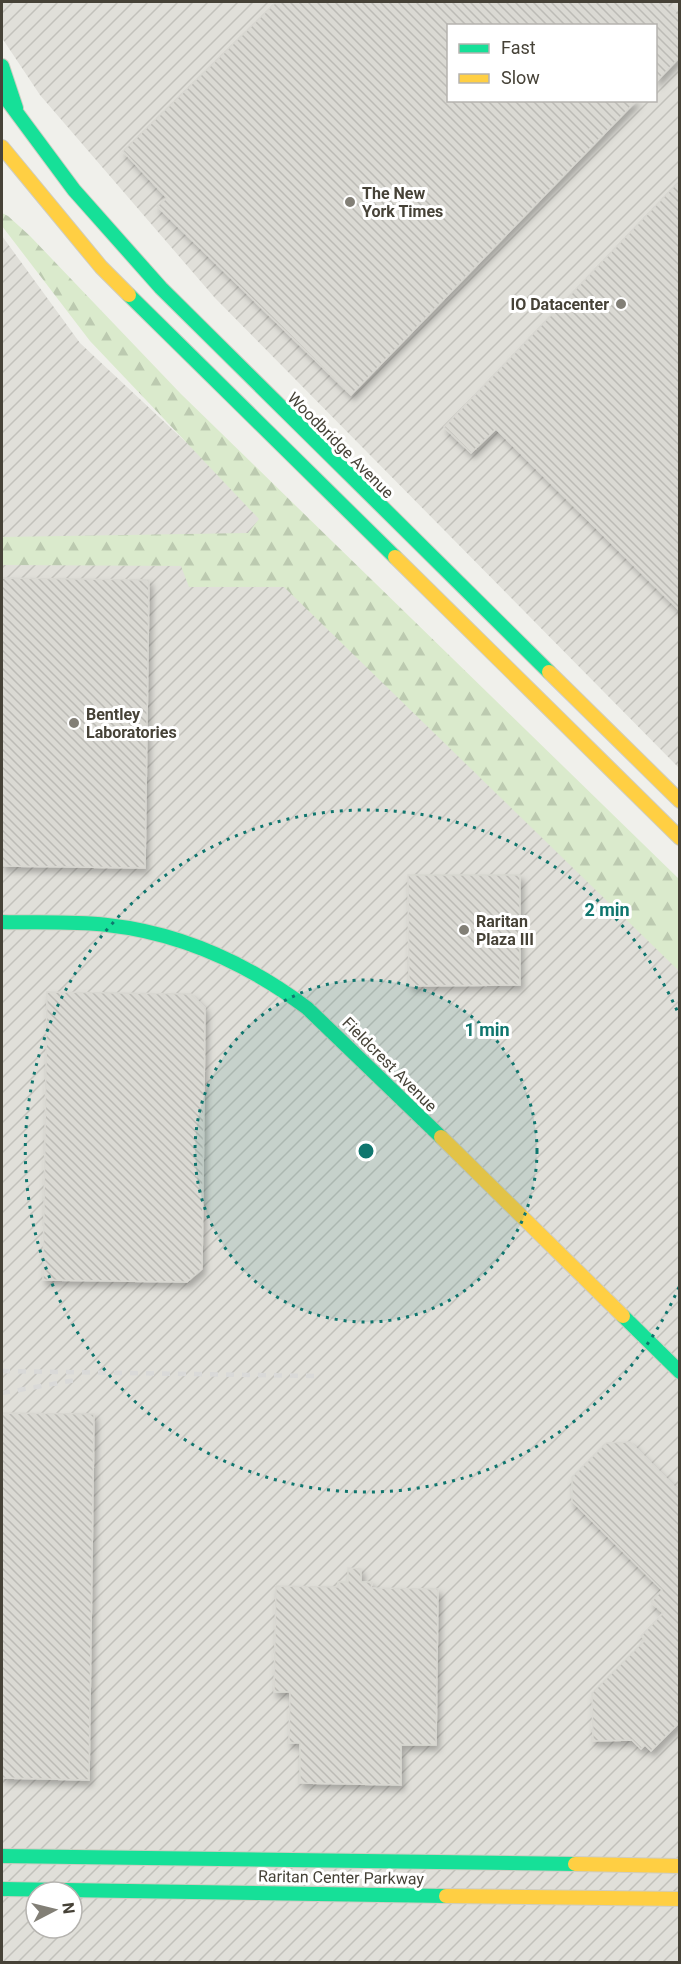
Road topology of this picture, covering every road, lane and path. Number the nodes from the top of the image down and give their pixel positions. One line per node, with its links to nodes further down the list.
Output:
1 (2, 66): 3 (main road)
2 (2, 93): 3 (main road, Woodbridge Avenue)
3 (19, 117): 5 (main road, Woodbridge Avenue)
4 (2, 147): 6 (main road)
5 (680, 801)
6 (680, 838)
7 (2, 922): 8 (main road, Fieldcrest Avenue)
8 (680, 1372)
9 (2, 1856): 10 (main road, Raritan Center Parkway)
10 (680, 1866)
11 (2, 1889): 12 (main road, Raritan Center Parkway)
12 (680, 1899)

